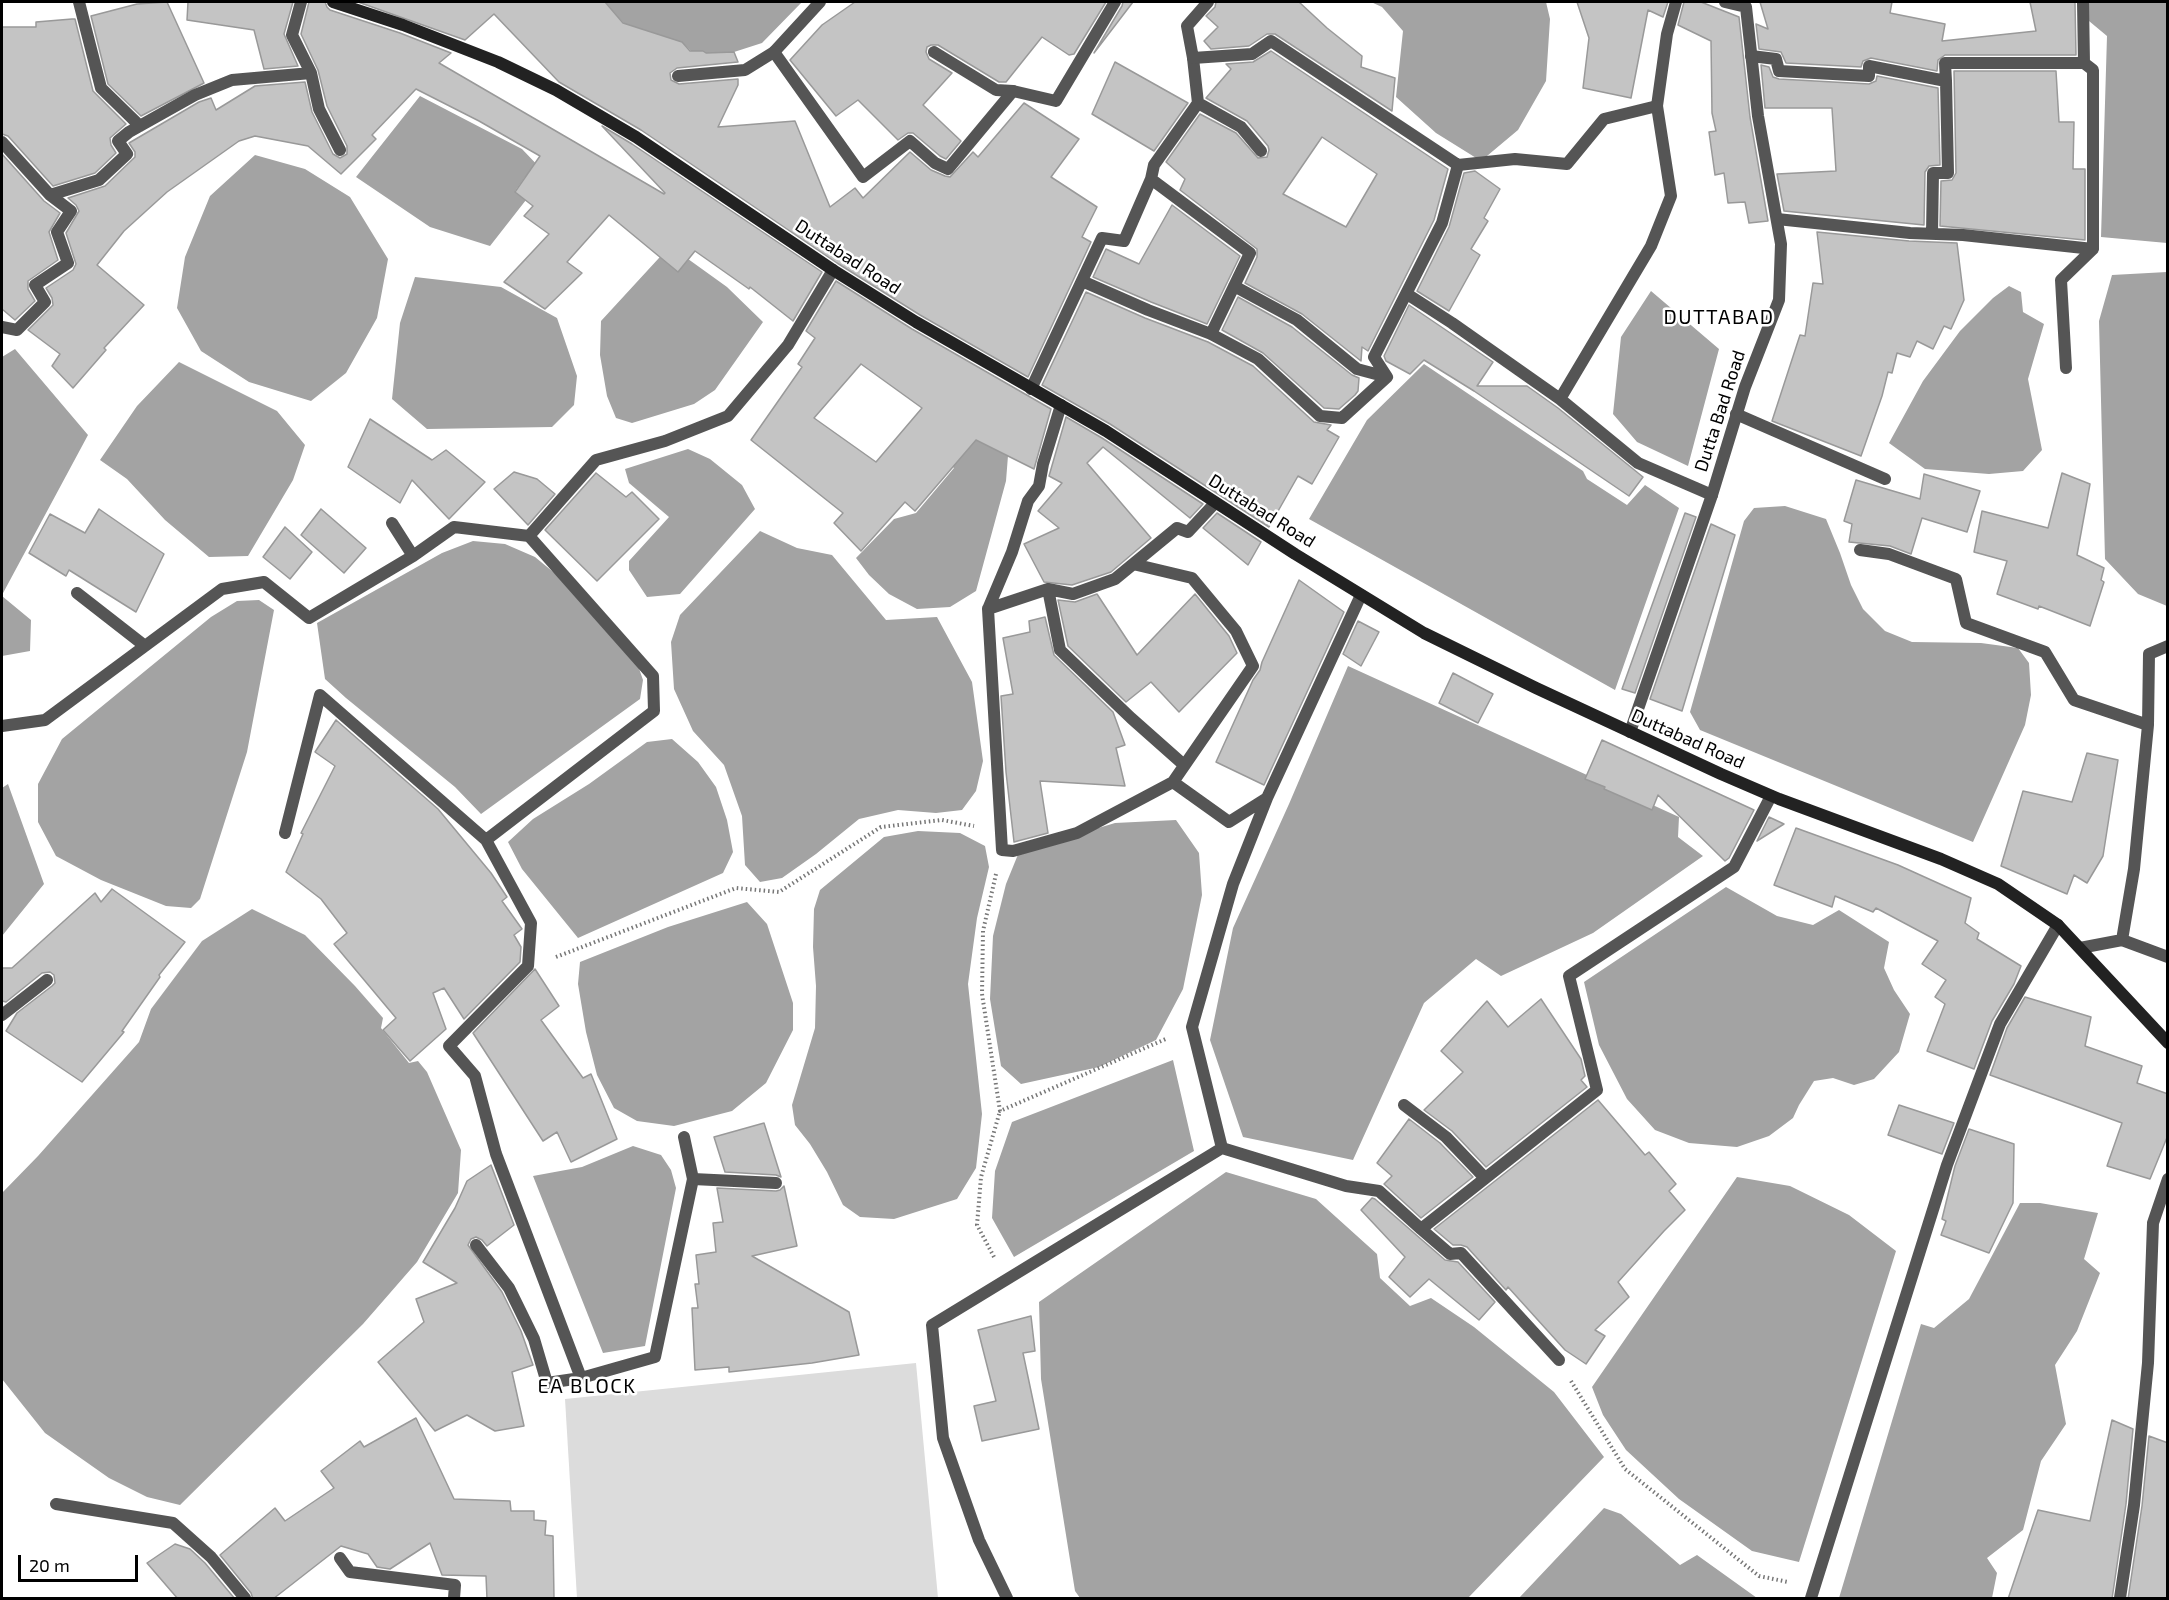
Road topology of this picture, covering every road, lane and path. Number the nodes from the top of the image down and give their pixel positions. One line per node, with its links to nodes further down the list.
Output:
1 (79, 2): 21 (street)
2 (300, 2): 15 (street)
3 (333, 2): 31 (main road, Duttabad Road)
4 (820, 2): 10 (street)
5 (1115, 2): 18 (street)
6 (1208, 2): 13 (street)
7 (1676, 2): 20 (street)
8 (1725, 2): 12 (street, Dutta Bad Road)
9 (2083, 2): 14 (street)
10 (774, 52): 16 (street); 18 (street)
11 (934, 52): 18 (street)
12 (1751, 56): 17 (street); 28 (street, Dutta Bad Road)
13 (1193, 58): 19 (street); 25 (street)
14 (2084, 63): 17 (street); 30 (street)
15 (311, 74): 21 (street); 23 (street)
16 (678, 76)
17 (1946, 81): 29 (street)
18 (1013, 91)
19 (1198, 103): 24 (street); 26 (street)
20 (1657, 106): 25 (street); 40 (street)
21 (140, 126): 27 (street)
22 (2, 142): 27 (street)
23 (340, 150)
24 (1261, 151)
25 (1458, 165): 34 (street)
26 (1151, 179): 32 (street); 33 (street)
27 (50, 195): 35 (street)
28 (1777, 219): 29 (street); 42 (street, Dutta Bad Road)
29 (1932, 234): 30 (street)
30 (2093, 249): 37 (street)
31 (833, 270): 39 (main road, Duttabad Road); 47 (street)
32 (1082, 280): 36 (street); 39 (street)
33 (1234, 286): 36 (street); 38 (street)
34 (1407, 294): 38 (street); 40 (street)
35 (2, 327)
36 (1211, 334): 38 (street)
37 (2066, 368)
38 (1387, 376)
39 (1031, 389): 41 (main road, Duttabad Road)
40 (1560, 399): 44 (street)
41 (1061, 405): 45 (main road, Duttabad Road); 54 (street)
42 (1736, 414): 43 (street); 44 (street, Dutta Bad Road)
43 (1885, 479)
44 (1712, 495): 59 (street, Dutta Bad Road)
45 (1215, 503): 50 (street); 53 (main road, Duttabad Road)
46 (392, 523): 49 (street)
47 (529, 536): 49 (street); 65 (street)
48 (1860, 550): 57 (street)
49 (413, 556): 55 (street)
50 (1133, 564): 51 (street); 60 (street)
51 (1048, 589): 54 (street); 60 (street)
52 (77, 593): 55 (street)
53 (1361, 595): 59 (main road, Duttabad Road); 63 (street)
54 (988, 609): 66 (street)
55 (146, 646): 58 (street)
56 (2168, 646): 57 (street)
57 (2148, 725): 68 (street)
58 (2, 726)
59 (1630, 732): 62 (main road, Duttabad Road)
60 (1184, 765): 61 (street)
61 (1173, 782): 63 (street); 66 (street)
62 (1771, 795): 67 (main road, Duttabad Road); 80 (street)
63 (1267, 798): 74 (street)
64 (285, 833): 65 (street)
65 (486, 840): 88 (street)
66 (1002, 850): 70 (path); 77 (path)
67 (2058, 925): 69 (main road, Duttabad Road); 91 (street)
68 (2122, 940): 69 (street); 71 (street)
69 (2080, 948): 75 (main road, Duttabad Road)
70 (555, 957)
71 (2168, 957)
72 (47, 980): 73 (street)
73 (2, 1015)
74 (1192, 1027): 77 (path); 79 (street)
75 (2168, 1043)
76 (1404, 1105): 80 (street)
77 (1000, 1111): 86 (path)
78 (684, 1137): 81 (street)
79 (1222, 1148): 84 (street); 86 (street)
80 (1485, 1178): 84 (street)
81 (693, 1179): 83 (street); 88 (street)
82 (2168, 1179): 95 (street)
83 (776, 1183)
84 (1420, 1229): 87 (street)
85 (476, 1245): 88 (street)
86 (1005, 1280): 94 (street)
87 (1558, 1360): 91 (path)
88 (581, 1378)
89 (56, 1504): 92 (street)
90 (340, 1558): 93 (street)
91 (1812, 1593)
92 (245, 1599)
93 (454, 1599)
94 (1007, 1599)
95 (2120, 1599)

